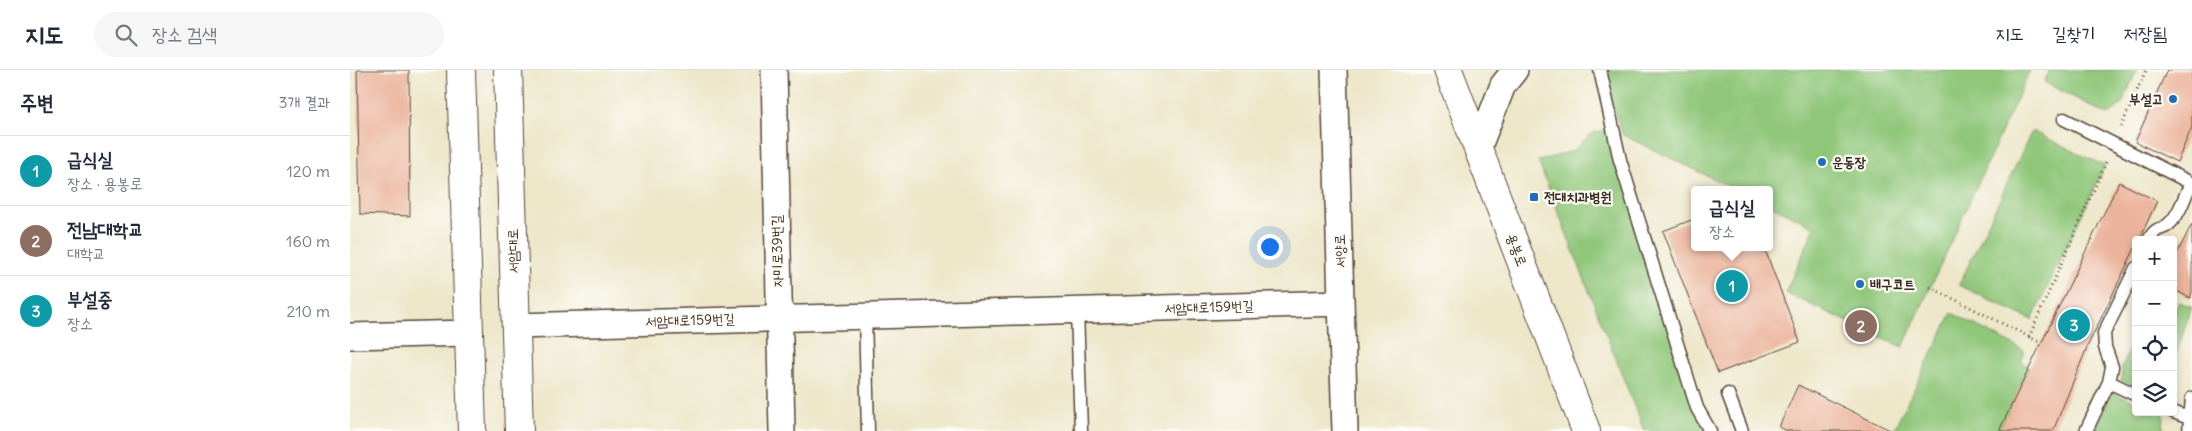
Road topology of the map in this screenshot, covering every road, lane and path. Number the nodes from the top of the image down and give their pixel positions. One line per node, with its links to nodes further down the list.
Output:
1 (462, 70): 21 (main road)
2 (508, 70): 20 (main road, 서암대로)
3 (774, 70): 19 (street, 자미로39번길)
4 (1334, 70): 16 (street, 서양로)
5 (1448, 70): 11 (main road, 용봉로)
6 (1515, 70): 11 (street)
7 (1600, 70): 38 (lane)
8 (2146, 70): 10 (path)
9 (2064, 119): 10 (lane)
10 (2114, 144): 12 (lane); 23 (path)
11 (1478, 149): 37 (main road, 용봉로)
12 (2192, 182): 13 (lane)
13 (2151, 236)
14 (2132, 276): 25 (lane)
15 (1930, 287): 23 (path)
16 (1341, 303): 17 (street, 서암대로159번길); 36 (street, 서양로)
17 (1077, 310): 18 (street, 서암대로159번길); 35 (lane)
18 (865, 316): 19 (street, 서암대로159번길); 34 (lane)
19 (778, 318): 20 (street, 서암대로159번길); 33 (street, 자미로39번길)
20 (514, 326): 32 (main road, 서암대로)
21 (469, 333): 22 (street); 31 (main road)
22 (350, 336)
23 (2029, 337): 24 (path)
24 (2041, 343)
25 (2109, 382): 26 (lane); 40 (lane)
26 (2132, 393)
27 (1728, 394): 39 (lane)
28 (2192, 398): 30 (lane)
29 (2177, 415): 30 (lane)
30 (2189, 424)
31 (472, 431)
32 (519, 431)
33 (782, 431)
34 (868, 431)
35 (1081, 431)
36 (1345, 431)
37 (1586, 431)
38 (1710, 431)
39 (1742, 431)
40 (2086, 431)

